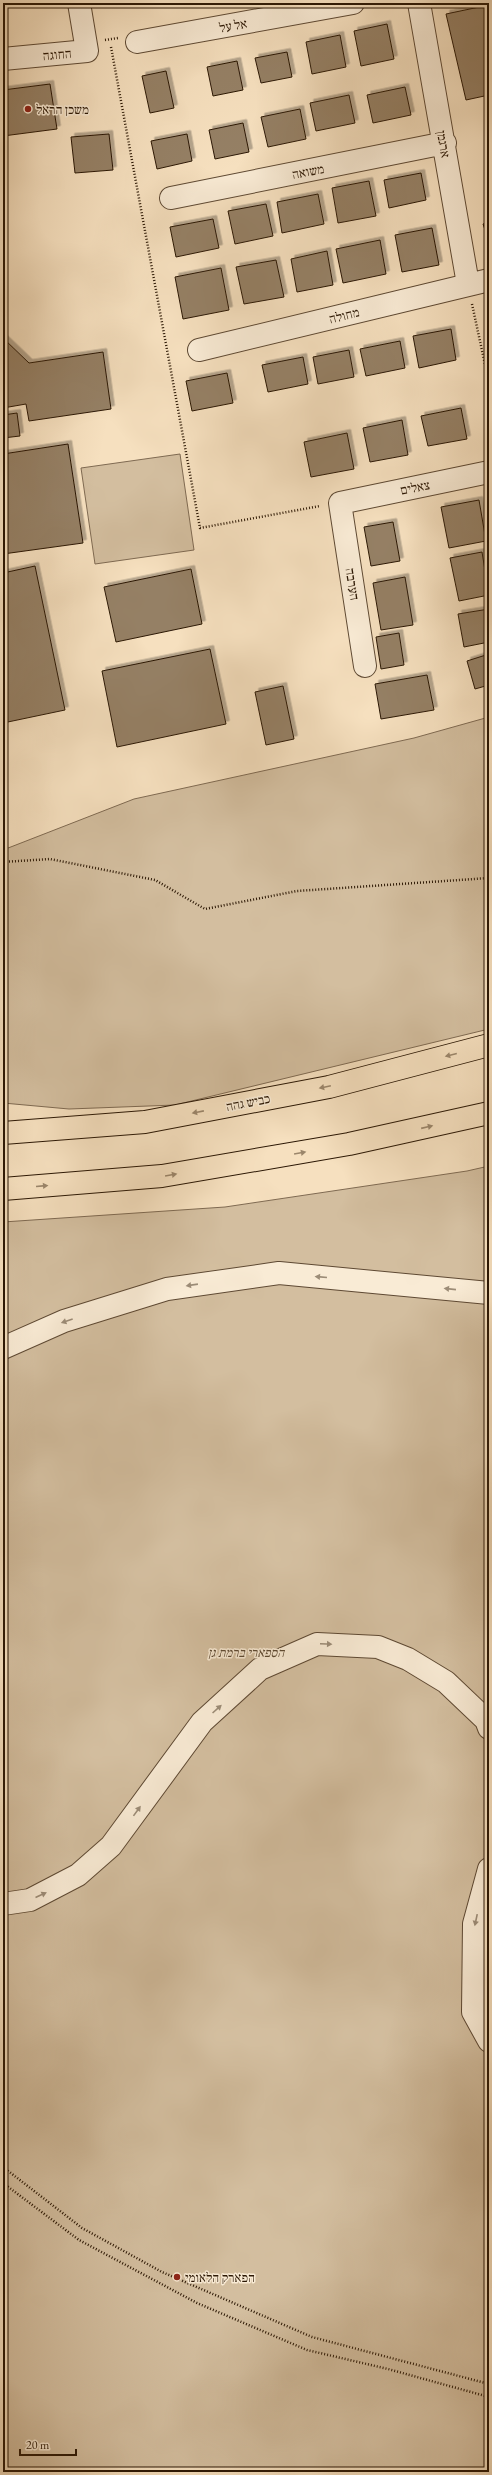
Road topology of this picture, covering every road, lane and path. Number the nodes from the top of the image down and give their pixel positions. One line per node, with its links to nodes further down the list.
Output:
1 (79, 3): 5 (street, החוגה)
2 (353, 3): 4 (street, אל על)
3 (419, 3): 7 (street, ארגמן)
4 (137, 42): 5 (path); 5 (path)
5 (86, 47): 6 (street, החוגה)
6 (3, 58)
7 (444, 143): 8 (street, משואה); 10 (street, ארגמן)
8 (171, 198)
9 (489, 280): 10 (street, מחולה)
10 (468, 284): 11 (street, מחולה); 12 (path)
11 (199, 350)
12 (489, 383)
13 (489, 472): 14 (street, צאלים)
14 (340, 502): 15 (street, הערבה)
15 (365, 666)
16 (3, 862): 17 (path)
17 (489, 878)
18 (489, 1045): 21 (highway, כביש גהה, one-way to 21)
19 (489, 1113): 23 (highway, one-way to 19)
20 (3, 1121): 21 (highway)
21 (67, 1128): 22 (highway, כביש גהה)
22 (3, 1133)
23 (3, 1189)
24 (489, 1293): 25 (street, one-way to 25)
25 (3, 1348)
26 (489, 1728): 28 (street, one-way to 26)
27 (489, 1869): 29 (street, one-way to 29)
28 (3, 1904)
29 (489, 2041)
30 (3, 2167): 32 (path)
31 (3, 2183): 33 (path)
32 (489, 2384)
33 (489, 2397)

